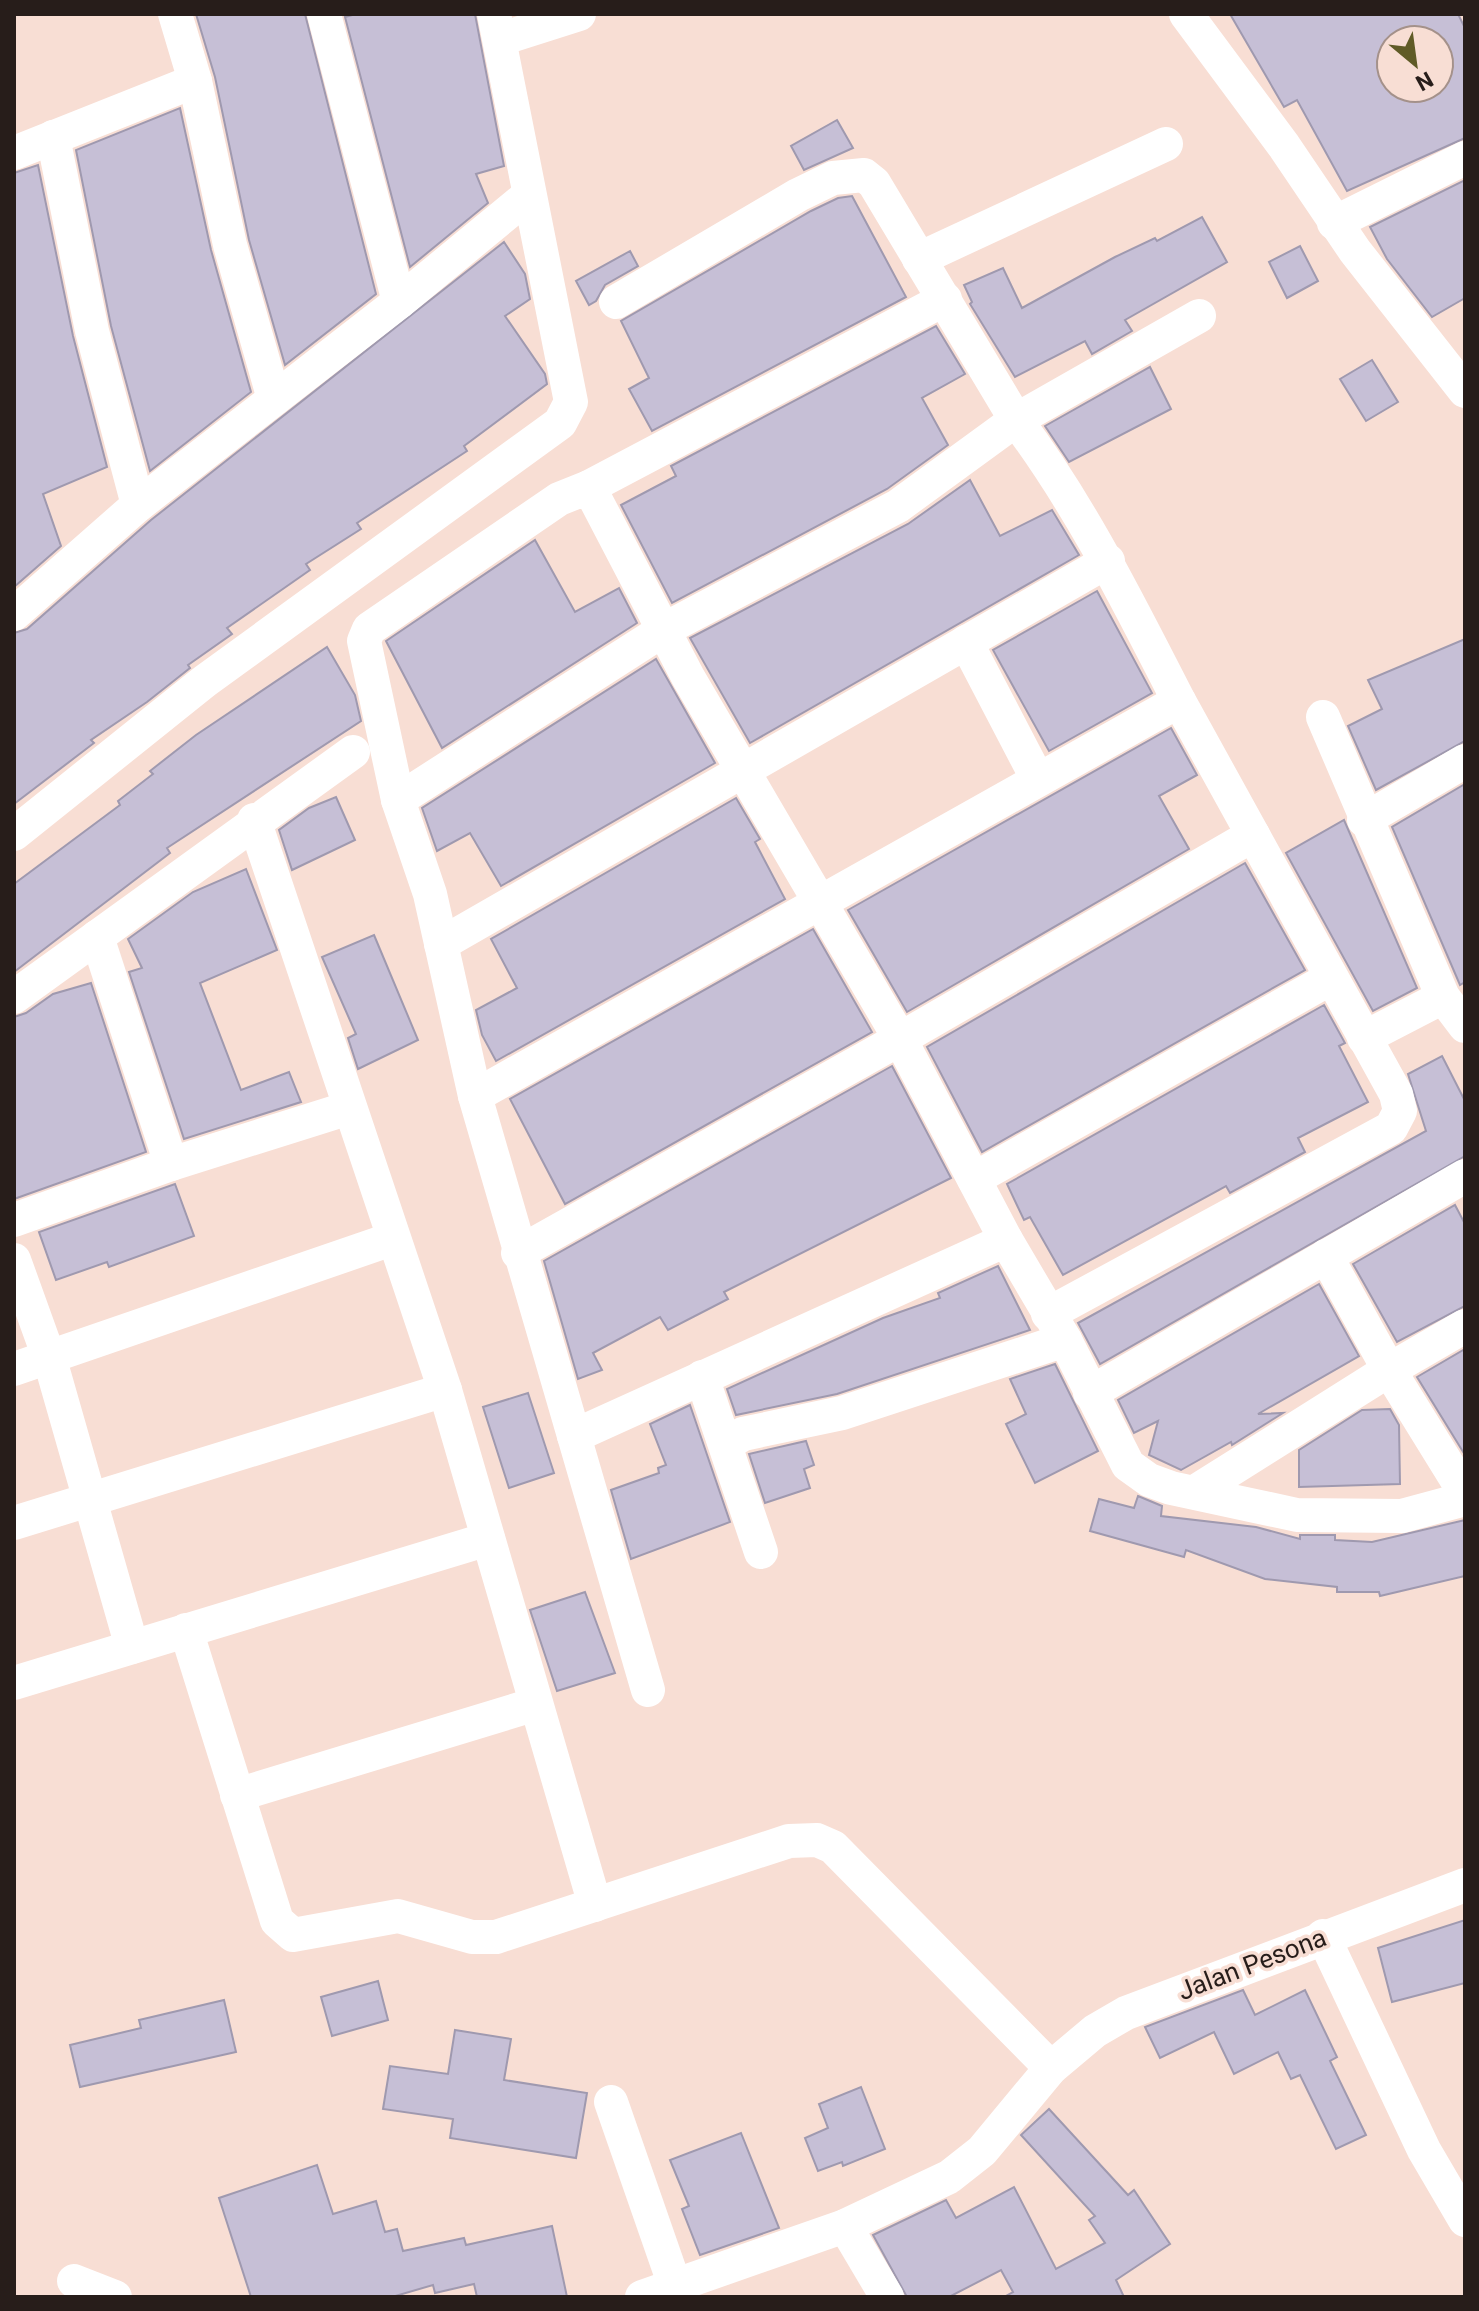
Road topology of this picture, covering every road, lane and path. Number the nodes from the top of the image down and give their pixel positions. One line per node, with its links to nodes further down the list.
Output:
1 (175, 14): 6 (street)
2 (324, 14): 15 (street)
3 (579, 14): 5 (street)
4 (1186, 14): 12 (street)
5 (497, 27): 11 (street)
6 (195, 81): 7 (street); 19 (street)
7 (53, 137): 9 (street); 22 (street)
8 (1166, 144): 13 (street)
9 (14, 153)
10 (1465, 158): 12 (street)
11 (529, 195): 15 (street); 36 (street)
12 (1334, 223): 18 (street)
13 (919, 259): 14 (street); 16 (street)
14 (945, 299): 20 (street); 21 (street)
15 (399, 302): 19 (street)
16 (616, 302)
17 (1199, 316): 20 (street)
18 (1465, 391)
19 (274, 399): 22 (street)
20 (1016, 420): 23 (street); 25 (street)
21 (589, 487): 25 (street); 33 (street)
22 (138, 505): 24 (street)
23 (1108, 561): 26 (street); 27 (street)
24 (14, 614)
25 (665, 629): 31 (street); 33 (street)
26 (966, 642): 31 (street); 32 (street)
27 (1179, 701): 32 (street); 37 (street)
28 (1323, 717): 35 (street)
29 (353, 752): 34 (street)
30 (1464, 763): 35 (street)
31 (744, 772): 38 (street); 40 (street)
32 (1037, 778): 38 (street)
33 (398, 800): 40 (street)
34 (254, 820): 39 (street); 47 (street)
35 (1364, 820): 43 (street)
36 (14, 834)
37 (1253, 835): 41 (street); 45 (street)
38 (823, 904): 45 (street); 46 (street)
39 (97, 937): 42 (street); 48 (street)
40 (441, 944): 46 (street)
41 (1331, 978): 44 (street); 50 (street)
42 (14, 997)
43 (1458, 1016): 44 (street)
44 (1364, 1038): 58 (street)
45 (900, 1039): 50 (street); 54 (street)
46 (475, 1096): 54 (street)
47 (349, 1108): 48 (street); 52 (street)
48 (171, 1164): 51 (street)
49 (1465, 1176): 55 (street)
50 (974, 1179): 53 (street)
51 (14, 1220)
52 (392, 1239): 59 (street); 63 (street)
53 (1006, 1240): 58 (street); 62 (street)
54 (518, 1253): 65 (street)
55 (1326, 1256): 61 (street); 64 (street)
56 (14, 1260): 59 (street)
57 (1465, 1326): 61 (street)
58 (1056, 1327): 64 (street); 66 (street)
59 (50, 1360): 60 (street); 69 (street)
60 (14, 1369)
61 (1389, 1370): 67 (street); 68 (street)
62 (702, 1377): 65 (street); 66 (street)
63 (445, 1390): 69 (street); 71 (street)
64 (1090, 1393): 67 (street)
65 (574, 1436): 76 (street)
66 (726, 1444): 72 (street)
67 (1195, 1492): 68 (street)
68 (1465, 1496)
69 (90, 1499): 70 (street); 74 (street)
70 (14, 1523)
71 (488, 1539): 73 (street); 77 (street)
72 (761, 1552)
73 (186, 1630): 74 (street); 78 (street)
74 (132, 1647): 75 (street)
75 (14, 1683)
76 (648, 1690)
77 (536, 1704): 78 (street); 80 (street)
78 (237, 1795): 80 (street)
79 (1465, 1885): 81 (street, Jalan Pesona)
80 (595, 1905): 82 (street)
81 (1323, 1936): 82 (street, Jalan Pesona); 84 (street)
82 (1051, 2068): 85 (street, Jalan Pesona)
83 (611, 2102): 87 (street)
84 (1465, 2220)
85 (845, 2226): 87 (street, Jalan Pesona); 90 (street)
86 (74, 2281): 88 (street)
87 (674, 2283): 89 (street, Jalan Pesona)
88 (115, 2297)
89 (642, 2297)
90 (887, 2297)

